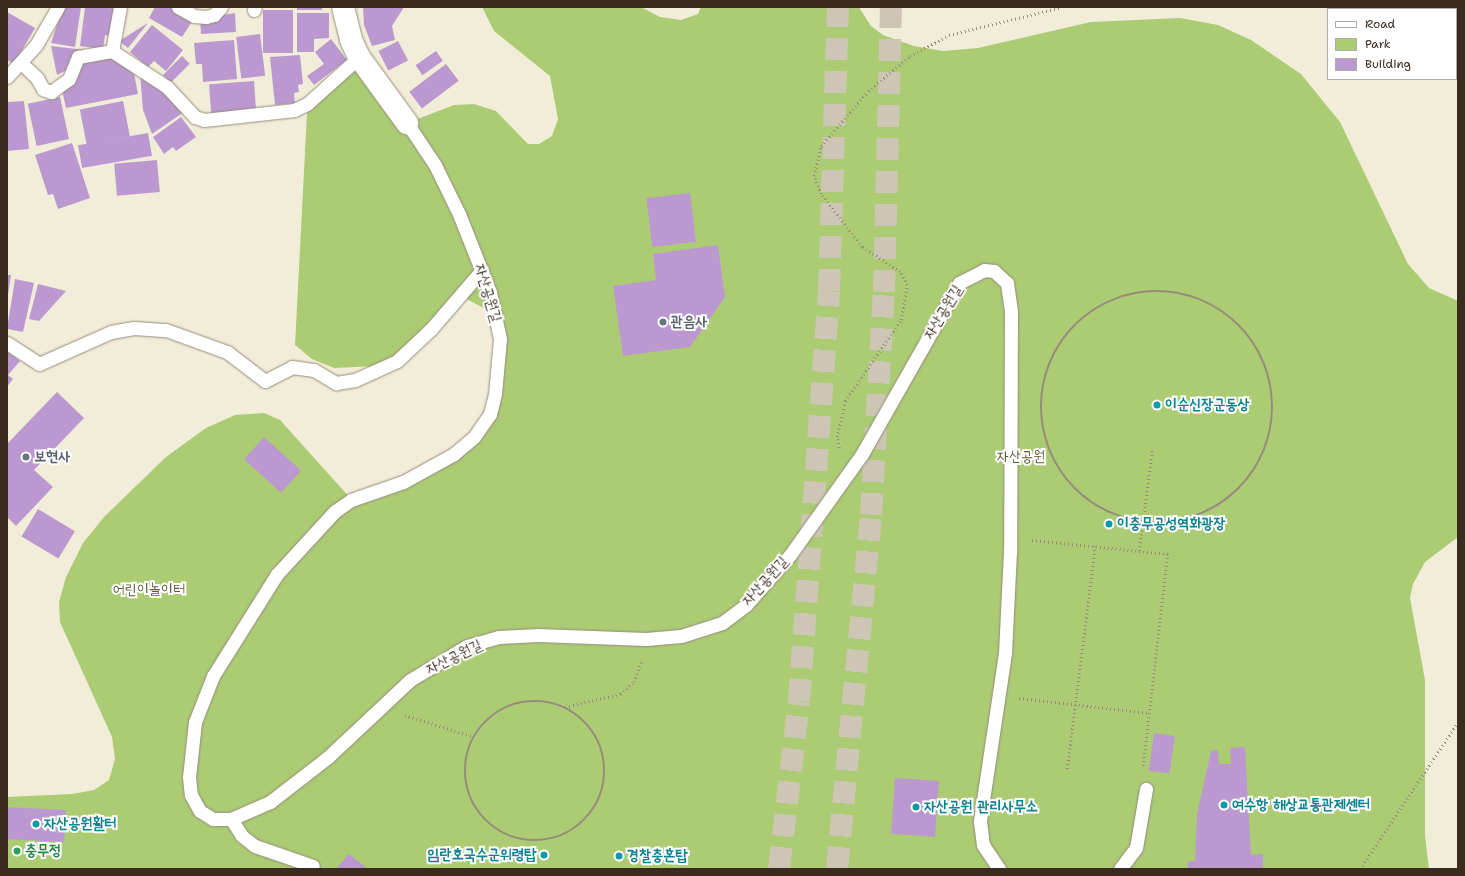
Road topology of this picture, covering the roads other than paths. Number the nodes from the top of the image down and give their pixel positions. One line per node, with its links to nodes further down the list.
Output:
1 (58, 7): 8 (lane)
2 (120, 7): 6 (lane)
3 (178, 7): 4 (lane)
4 (221, 7)
5 (343, 7): 7 (street, 자산공원길)
6 (112, 51): 7 (lane); 8 (lane)
7 (359, 57): 10 (street, 자산공원길)
8 (20, 63): 9 (lane)
9 (7, 77)
10 (407, 123): 11 (lane, 자산공원길)
11 (482, 270): 12 (lane); 14 (lane, 자산공원길)
12 (7, 343)
13 (1146, 789): 17 (lane)
14 (231, 820): 15 (lane); 16 (lane, 자산공원길)
15 (313, 866)
16 (999, 869)
17 (1120, 869)

